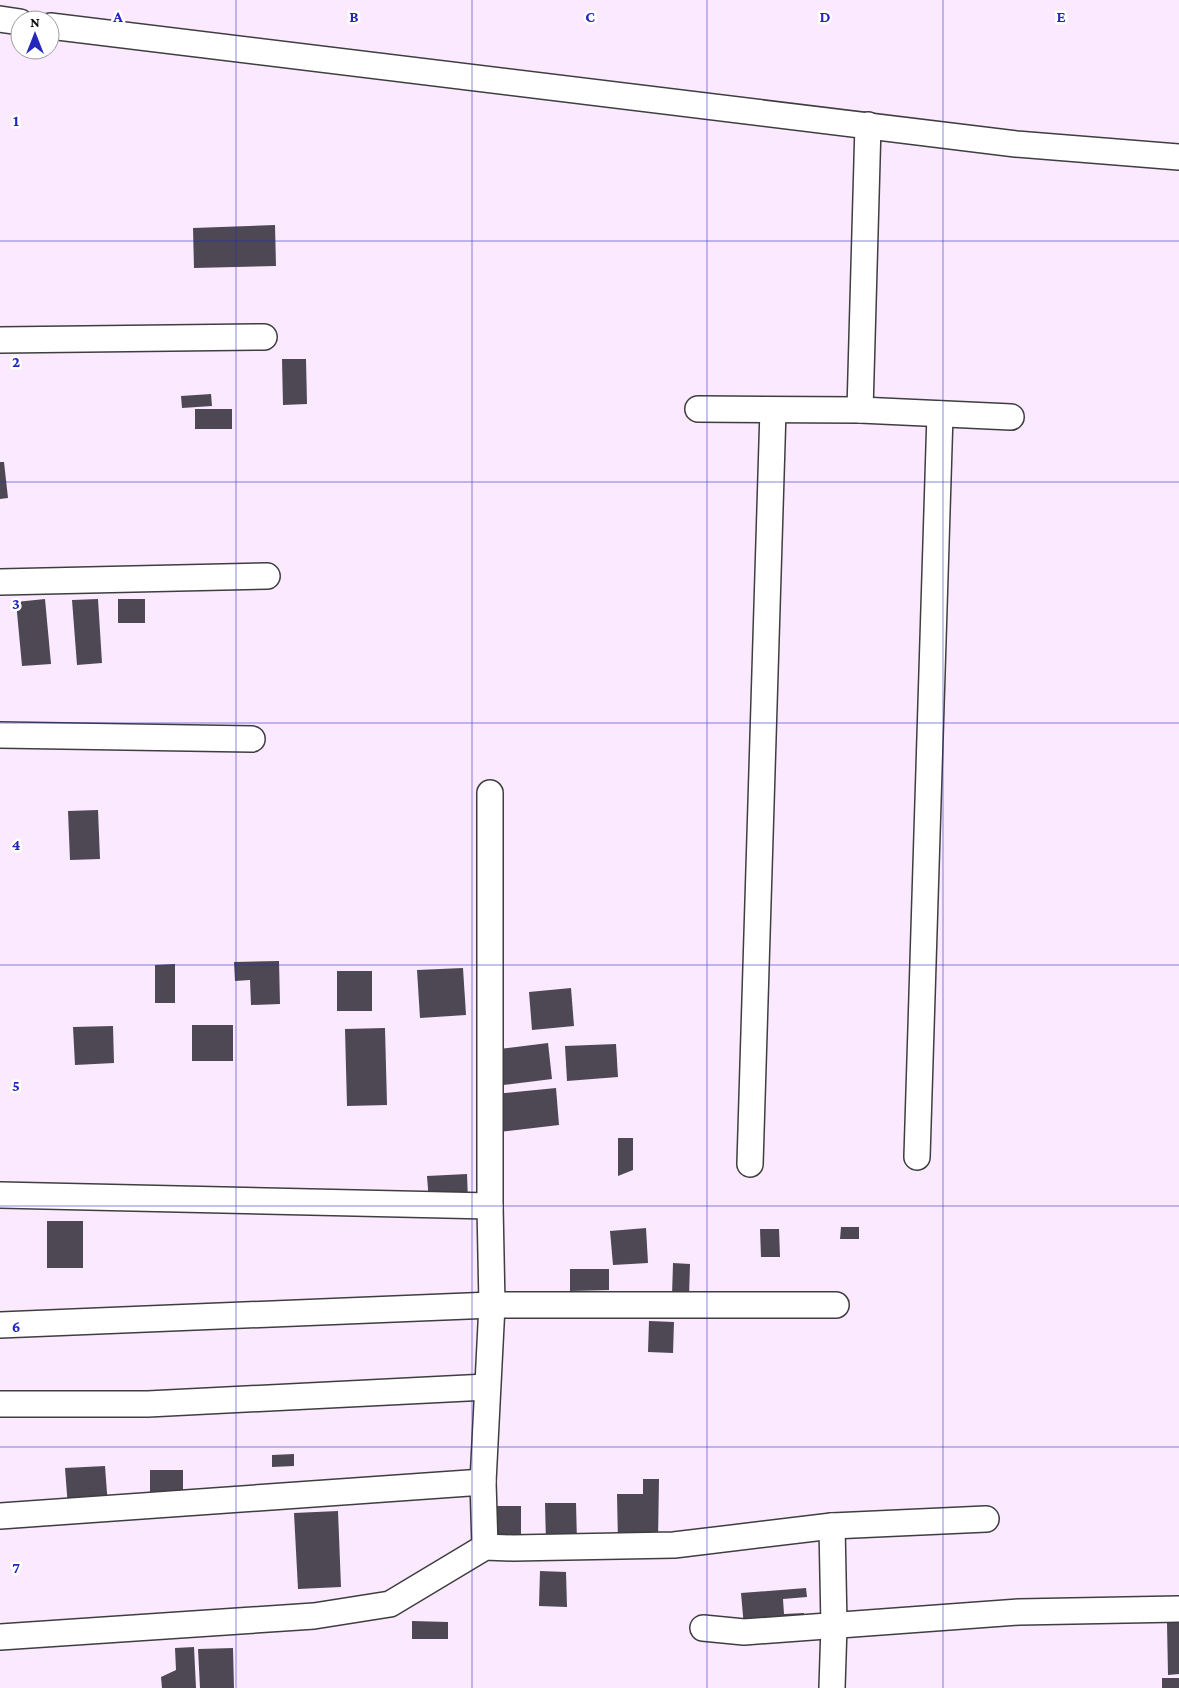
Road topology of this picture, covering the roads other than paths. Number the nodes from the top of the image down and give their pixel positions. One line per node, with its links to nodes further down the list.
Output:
1 (60, 27): 2 (street)
2 (868, 126): 3 (street); 8 (street)
3 (1179, 157)
4 (264, 337): 5 (street)
5 (0, 340)
6 (698, 409): 7 (street)
7 (773, 410): 8 (street); 17 (street)
8 (860, 410): 9 (street)
9 (940, 414): 10 (street); 16 (street)
10 (1011, 417)
11 (267, 576): 12 (street)
12 (0, 582)
13 (0, 735): 14 (street)
14 (252, 738)
15 (490, 793): 19 (street)
16 (917, 1157)
17 (750, 1164)
18 (0, 1195): 19 (street)
19 (490, 1206): 20 (street)
20 (492, 1305): 21 (street); 22 (street); 23 (street)
21 (836, 1305)
22 (0, 1325)
23 (487, 1387): 24 (street); 25 (street)
24 (0, 1404)
25 (482, 1482): 26 (street); 29 (street)
26 (0, 1516)
27 (986, 1520): 28 (street)
28 (832, 1526): 29 (street); 31 (street)
29 (485, 1547): 33 (street)
30 (1179, 1609): 31 (street)
31 (834, 1626): 32 (street); 34 (street)
32 (703, 1628)
33 (0, 1637)
34 (832, 1688)

